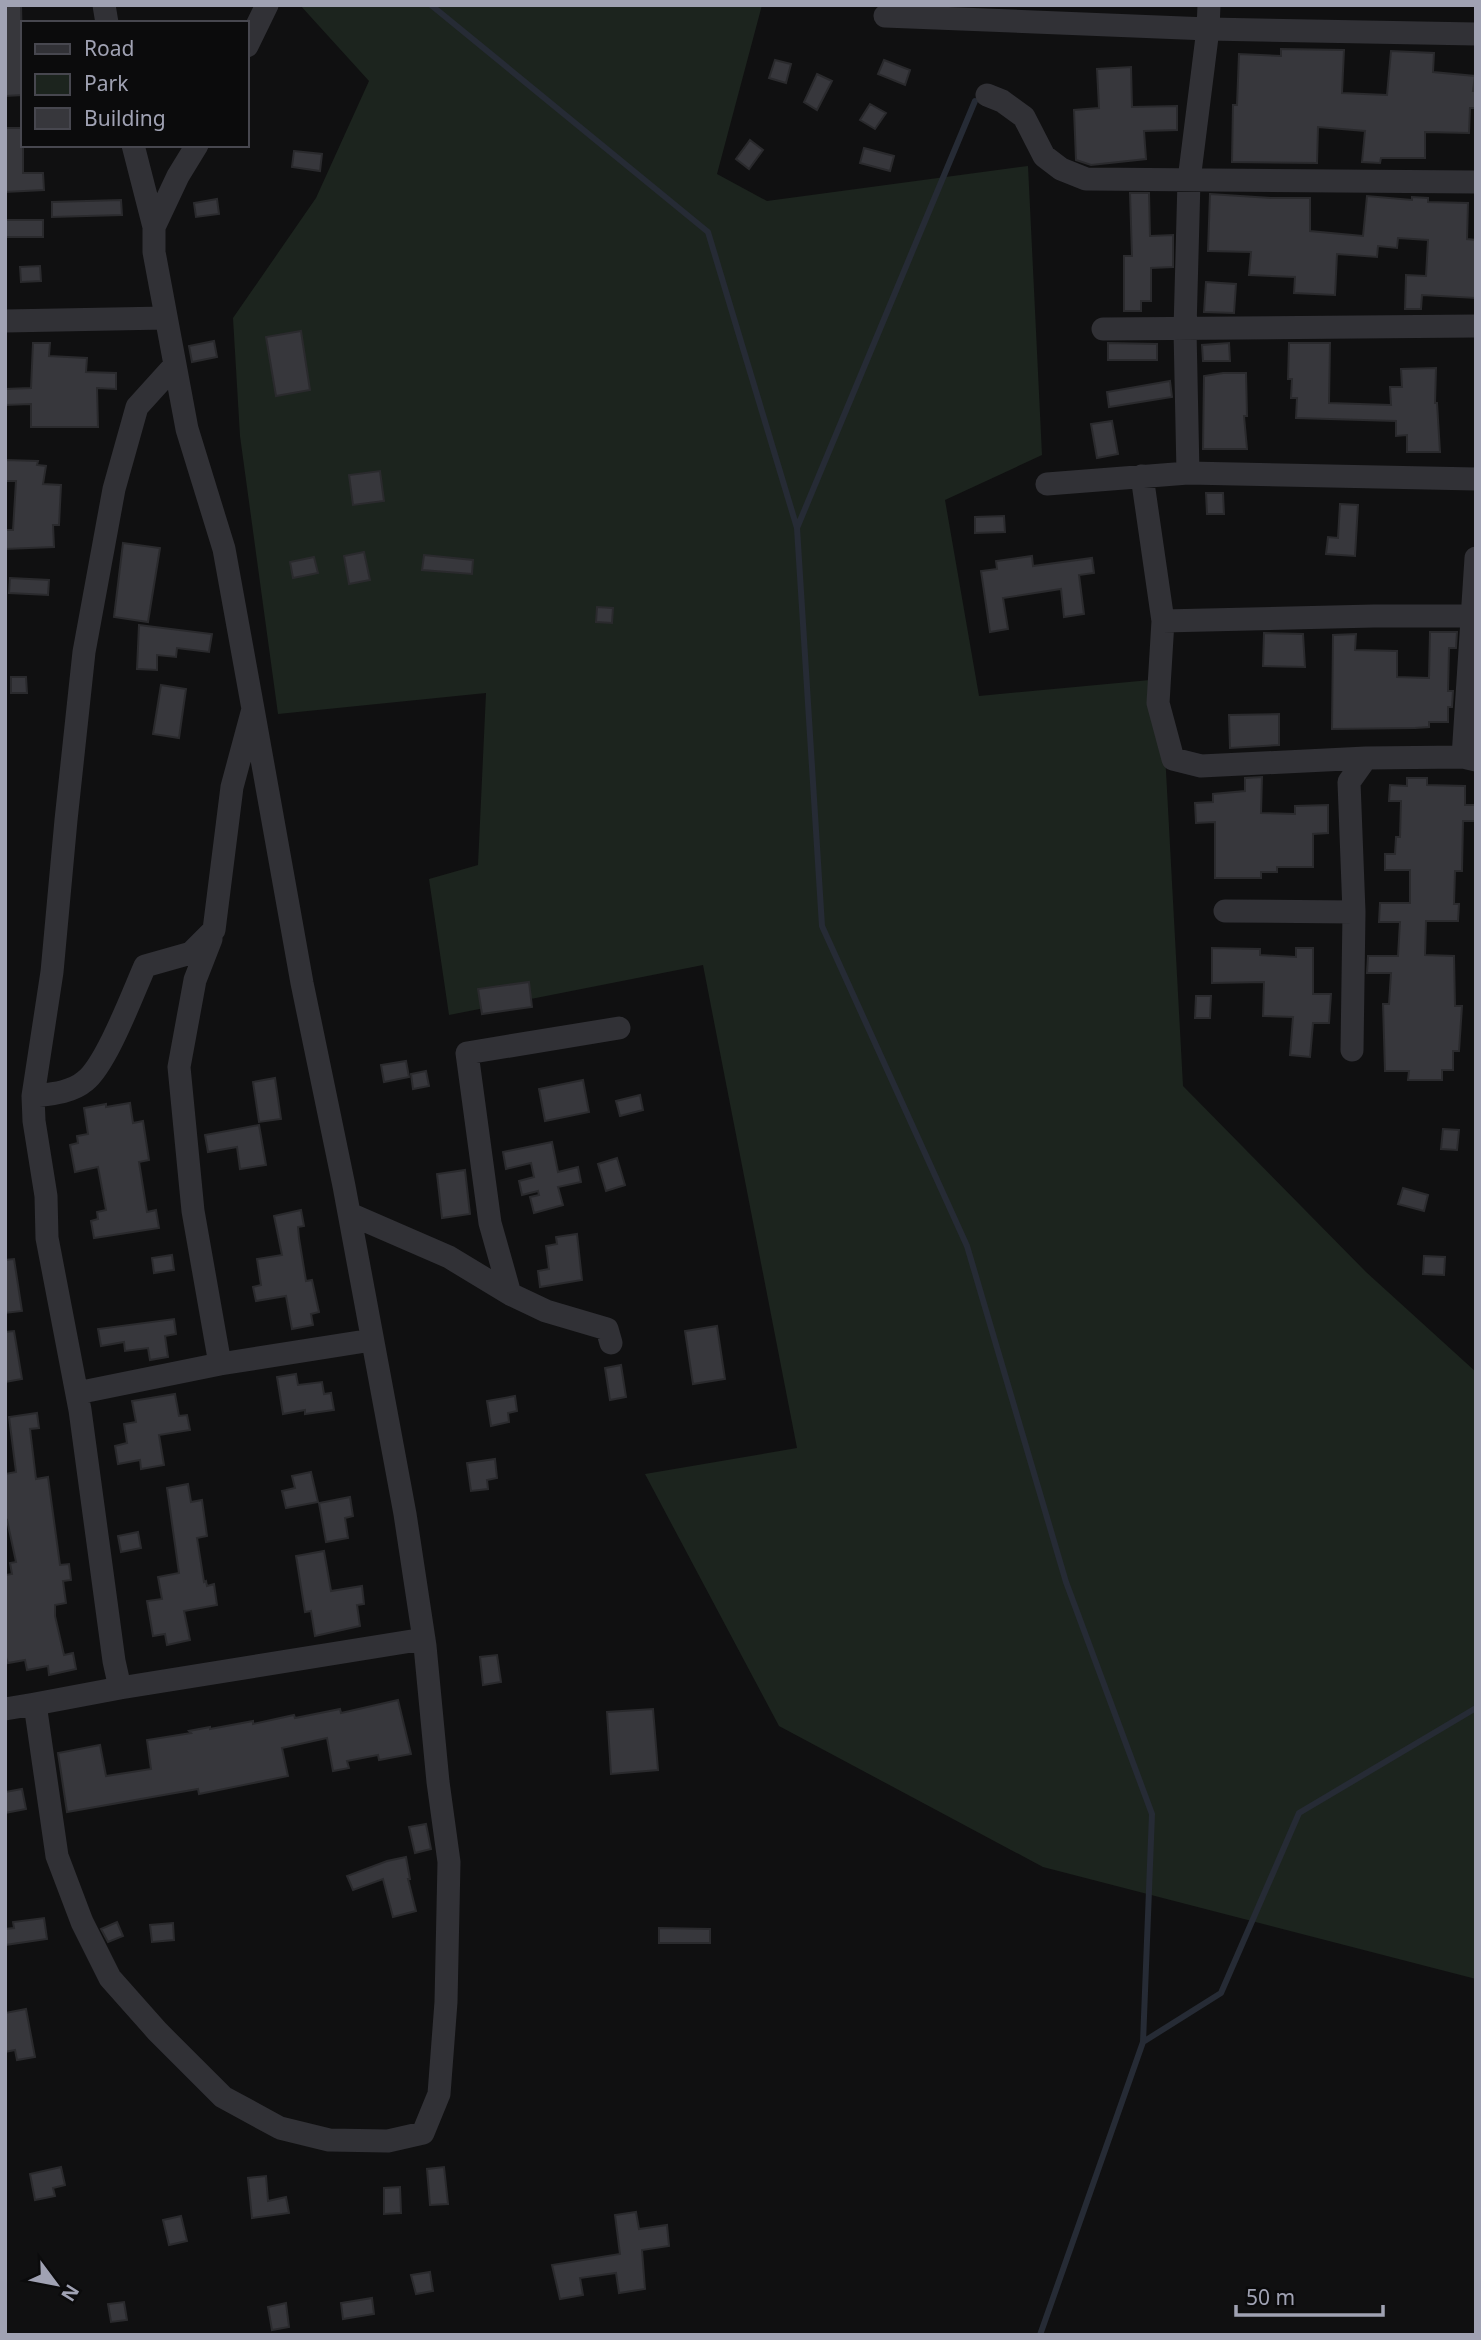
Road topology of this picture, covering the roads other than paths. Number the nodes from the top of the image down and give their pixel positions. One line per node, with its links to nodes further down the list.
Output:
1 (267, 5): 6 (street)
2 (1209, 5): 4 (street)
3 (885, 16): 4 (street)
4 (1208, 29): 5 (street); 10 (street)
5 (1476, 34)
6 (248, 44)
7 (988, 95): 10 (street)
8 (134, 147): 12 (street)
9 (196, 147): 12 (street)
10 (1189, 180): 11 (street); 17 (street)
11 (1476, 182)
12 (154, 228): 13 (street)
13 (166, 318): 14 (street); 18 (street)
14 (5, 321)
15 (1476, 326): 17 (street)
16 (1103, 329): 17 (street)
17 (1185, 330): 19 (street)
18 (175, 365): 26 (street); 34 (street)
19 (1188, 473): 20 (street); 21 (street)
20 (1142, 476): 22 (street); 25 (street)
21 (1476, 479)
22 (1047, 484)
23 (1476, 558): 24 (street)
24 (1471, 616): 25 (street); 28 (street)
25 (1163, 621): 27 (street)
26 (253, 709): 31 (street); 35 (street)
27 (1366, 758): 28 (street); 30 (street)
28 (1469, 758)
29 (1225, 911): 30 (street)
30 (1354, 912): 33 (street)
31 (214, 930): 34 (street); 39 (street)
32 (620, 1028): 36 (street)
33 (1352, 1050)
34 (33, 1096): 40 (street)
35 (350, 1214): 36 (street); 37 (street)
36 (510, 1294): 38 (street)
37 (372, 1340): 39 (street); 41 (street)
38 (611, 1343)
39 (220, 1364): 40 (street)
40 (76, 1393): 42 (street)
41 (424, 1639): 42 (street); 43 (street)
42 (120, 1688): 43 (street)
43 (35, 1704): 44 (street)
44 (5, 1709)

